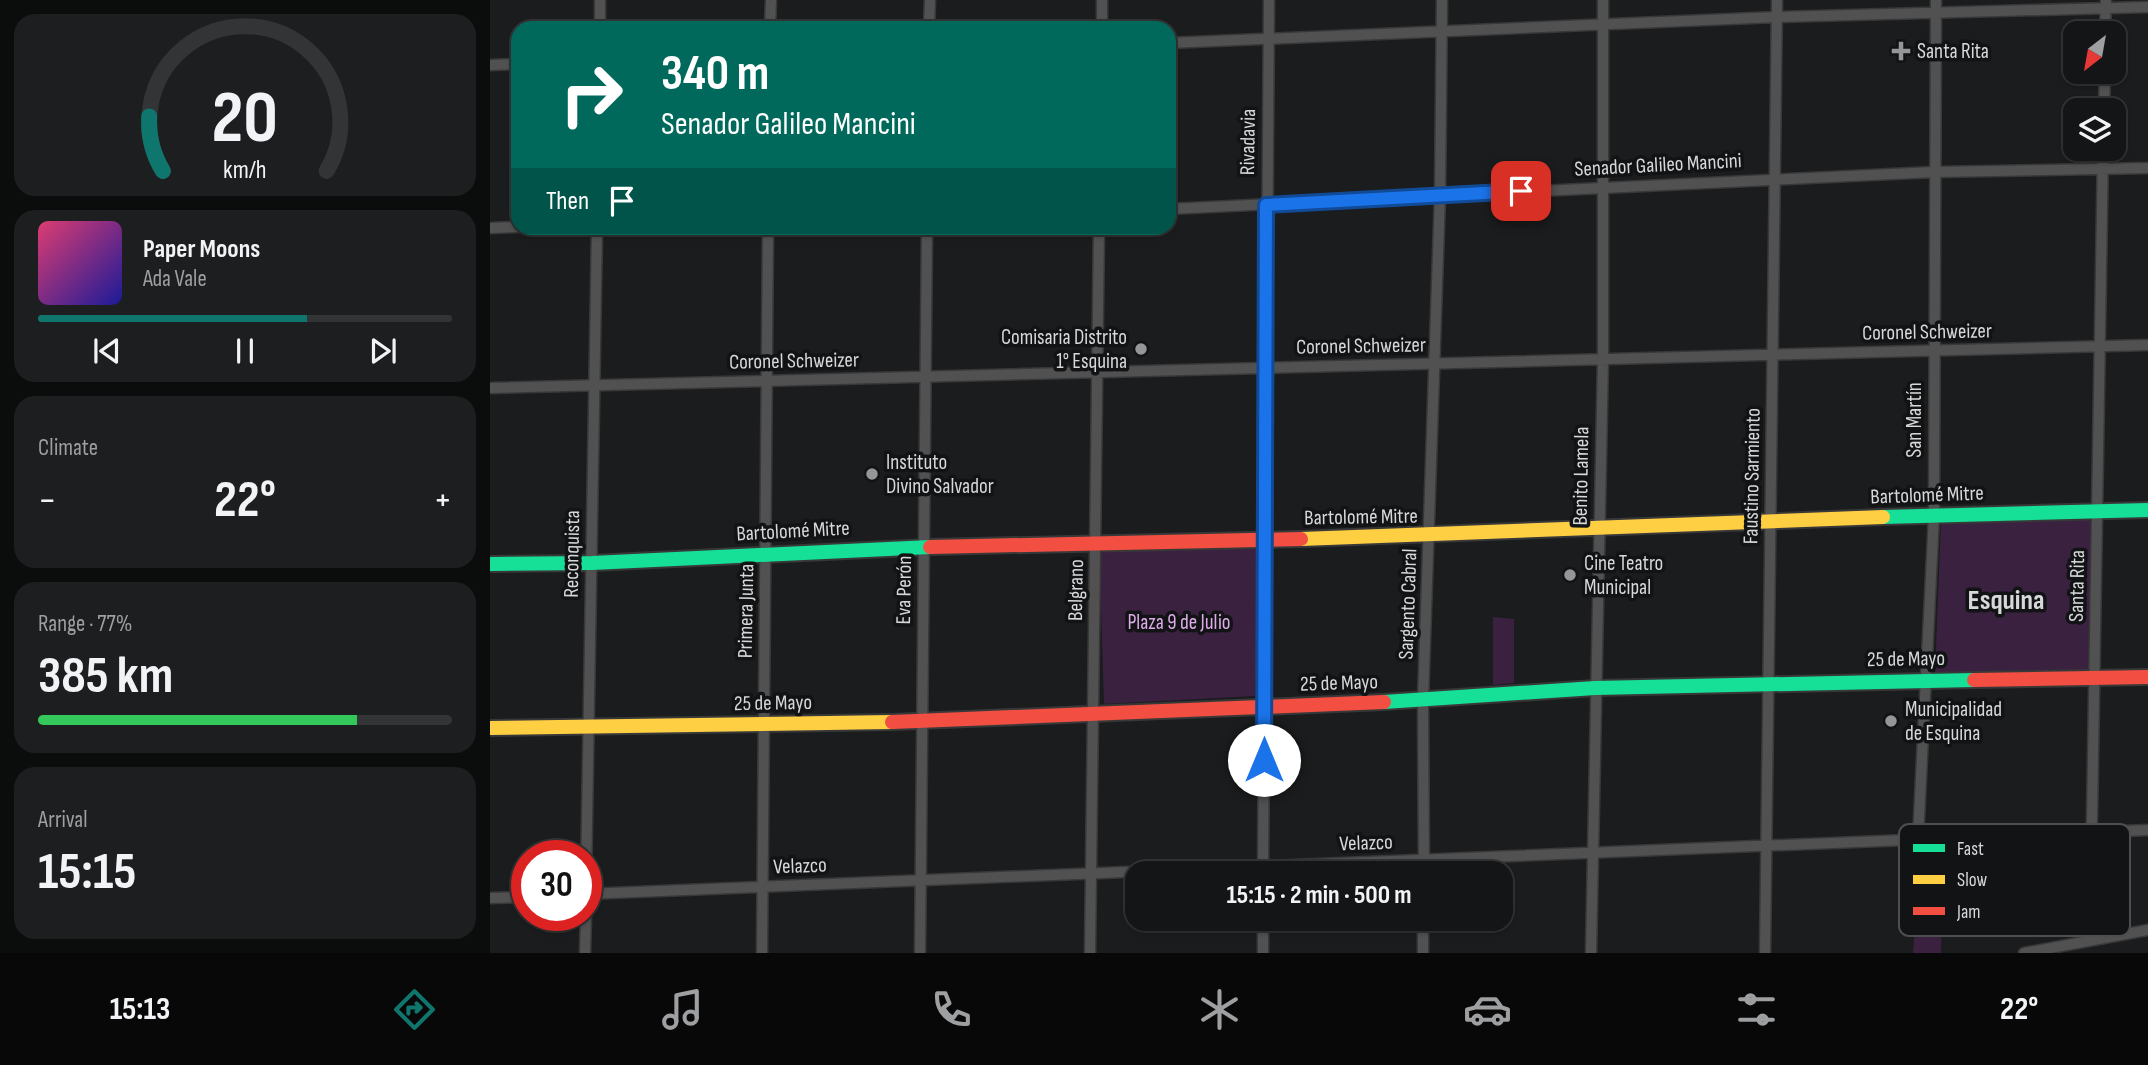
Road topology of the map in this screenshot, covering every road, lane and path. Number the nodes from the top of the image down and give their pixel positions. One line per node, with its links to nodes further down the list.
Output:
1 (600, 0): 14 (street)
2 (771, 0): 15 (street)
3 (930, 0): 16 (street)
4 (1102, 0): 17 (street)
5 (1269, 0): 20 (street, Rivadavia)
6 (1442, 0): 19 (street, Sargento Cabral)
7 (1602, 0): 18 (street, Benito Lamela)
8 (1777, 0): 13 (street, Faustino Sarmiento)
9 (1936, 0): 12 (street, San Martín)
10 (2106, 5): 11 (street); 12 (street)
11 (2148, 7)
12 (1936, 13): 13 (street); 27 (street, San Martín)
13 (1777, 17): 18 (street); 28 (street, Faustino Sarmiento)
14 (600, 21)
15 (770, 21)
16 (929, 21)
17 (1102, 21)
18 (1602, 24): 19 (street); 29 (street, Benito Lamela)
19 (1442, 32): 20 (street); 30 (street, Sargento Cabral)
20 (1268, 38): 21 (street); 31 (street, Rivadavia)
21 (1176, 43)
22 (511, 64): 23 (street)
23 (490, 65)
24 (2103, 161): 26 (street, Santa Rita)
25 (2148, 167): 26 (street, Senador Galileo Mancini)
26 (2103, 170): 27 (street, Senador Galileo Mancini); 40 (street, Santa Rita)
27 (1934, 172): 28 (street, Senador Galileo Mancini); 41 (street, San Martín)
28 (1776, 179): 29 (street, Senador Galileo Mancini); 42 (street, Faustino Sarmiento)
29 (1602, 187): 30 (street, Senador Galileo Mancini); 43 (street, Benito Lamela)
30 (1440, 195): 31 (street, Senador Galileo Mancini); 44 (street, Sargento Cabral)
31 (1266, 205): 32 (street, Senador Galileo Mancini); 45 (street, Rivadavia)
32 (1176, 209)
33 (511, 227): 34 (street)
34 (490, 228)
35 (597, 235): 49 (street, Reconquista)
36 (768, 235): 48 (street, Primera Junta)
37 (928, 235): 47 (street, Eva Perón)
38 (1100, 235): 46 (street, Belgrano)
39 (2148, 345): 40 (street, Coronel Schweizer)
40 (2100, 346): 41 (street, Coronel Schweizer); 52 (street, Santa Rita)
41 (1934, 351): 42 (street, Coronel Schweizer); 53 (street, San Martín)
42 (1772, 355): 43 (street, Coronel Schweizer); 54 (street, Faustino Sarmiento)
43 (1603, 359): 44 (street, Coronel Schweizer); 55 (street, Benito Lamela)
44 (1435, 364): 45 (street, Coronel Schweizer); 56 (street, Sargento Cabral)
45 (1266, 368): 46 (street, Coronel Schweizer); 57 (street, Rivadavia)
46 (1097, 372): 47 (street, Coronel Schweizer); 58 (street, Belgrano)
47 (926, 377): 48 (street, Coronel Schweizer); 59 (street, Eva Perón)
48 (767, 381): 49 (street, Coronel Schweizer); 60 (street, Primera Junta)
49 (594, 385): 50 (street, Coronel Schweizer); 61 (street, Reconquista)
50 (490, 388)
51 (2148, 510): 52 (street, Bartolomé Mitre)
52 (2097, 514): 53 (street, Bartolomé Mitre); 64 (street, Santa Rita)
53 (1934, 515): 54 (street, Bartolomé Mitre); 65 (street, San Martín)
54 (1770, 523): 55 (street, Bartolomé Mitre); 66 (street, Faustino Sarmiento)
55 (1600, 529): 56 (street, Bartolomé Mitre); 67 (street, Benito Lamela)
56 (1429, 536): 57 (street, Bartolomé Mitre); 68 (street, Sargento Cabral)
57 (1264, 540): 58 (street, Bartolomé Mitre); 69 (street, Rivadavia)
58 (1096, 541): 59 (street, Bartolomé Mitre); 70 (street, Belgrano)
59 (924, 547): 60 (street, Bartolomé Mitre); 71 (street, Eva Perón)
60 (766, 553): 61 (street, Bartolomé Mitre); 72 (street, Primera Junta)
61 (592, 563): 62 (street, Bartolomé Mitre); 74 (street, Reconquista)
62 (490, 564)
63 (2148, 677): 64 (street, 25 de Mayo)
64 (2095, 678): 65 (street, 25 de Mayo); 76 (street, Santa Rita)
65 (1926, 679): 66 (street, 25 de Mayo); 75 (street, San Martín)
66 (1767, 683): 67 (street, 25 de Mayo); 81 (street, Faustino Sarmiento)
67 (1595, 688): 68 (street, 25 de Mayo); 82 (street, Benito Lamela)
68 (1423, 700): 69 (street, 25 de Mayo); 83 (street, Sargento Cabral)
69 (1264, 707): 70 (street, 25 de Mayo); 84 (street, Rivadavia)
70 (1093, 714): 71 (street, 25 de Mayo); 87 (street, Belgrano)
71 (922, 722): 72 (street, 25 de Mayo); 88 (street, Eva Perón)
72 (764, 724): 74 (street, 25 de Mayo); 89 (street, Primera Junta)
73 (490, 729): 74 (street, 25 de Mayo)
74 (589, 729): 79 (street, Reconquista)
75 (1919, 824)
76 (2092, 824)
77 (2148, 830): 78 (street, Velazco)
78 (2130, 831)
79 (587, 840)
80 (1899, 840): 81 (street, Velazco)
81 (1765, 846): 82 (street, Velazco); 108 (street, Faustino Sarmiento)
82 (1593, 853): 83 (street, Velazco); 107 (street, Benito Lamela)
83 (1424, 860): 85 (street, Velazco)
84 (1263, 861)
85 (1408, 861)
86 (1125, 872): 87 (street, Velazco)
87 (1091, 873): 88 (street, Velazco); 104 (street, Belgrano)
88 (921, 880): 89 (street, Velazco); 103 (street, Eva Perón)
89 (763, 887): 90 (street, Velazco); 102 (street, Primera Junta)
90 (602, 893)
91 (511, 897): 92 (street)
92 (490, 898)
93 (2148, 930): 97 (street)
94 (586, 931): 101 (street)
95 (1263, 931): 105 (street)
96 (1423, 931): 106 (street)
97 (2130, 933)
98 (2090, 936): 100 (street, Santa Rita)
99 (2113, 936): 100 (street)
100 (2090, 940): 109 (street)
101 (585, 953)
102 (762, 953)
103 (920, 953)
104 (1090, 953)
105 (1263, 953)
106 (1423, 953)
107 (1591, 953)
108 (1765, 953)
109 (2024, 953)

